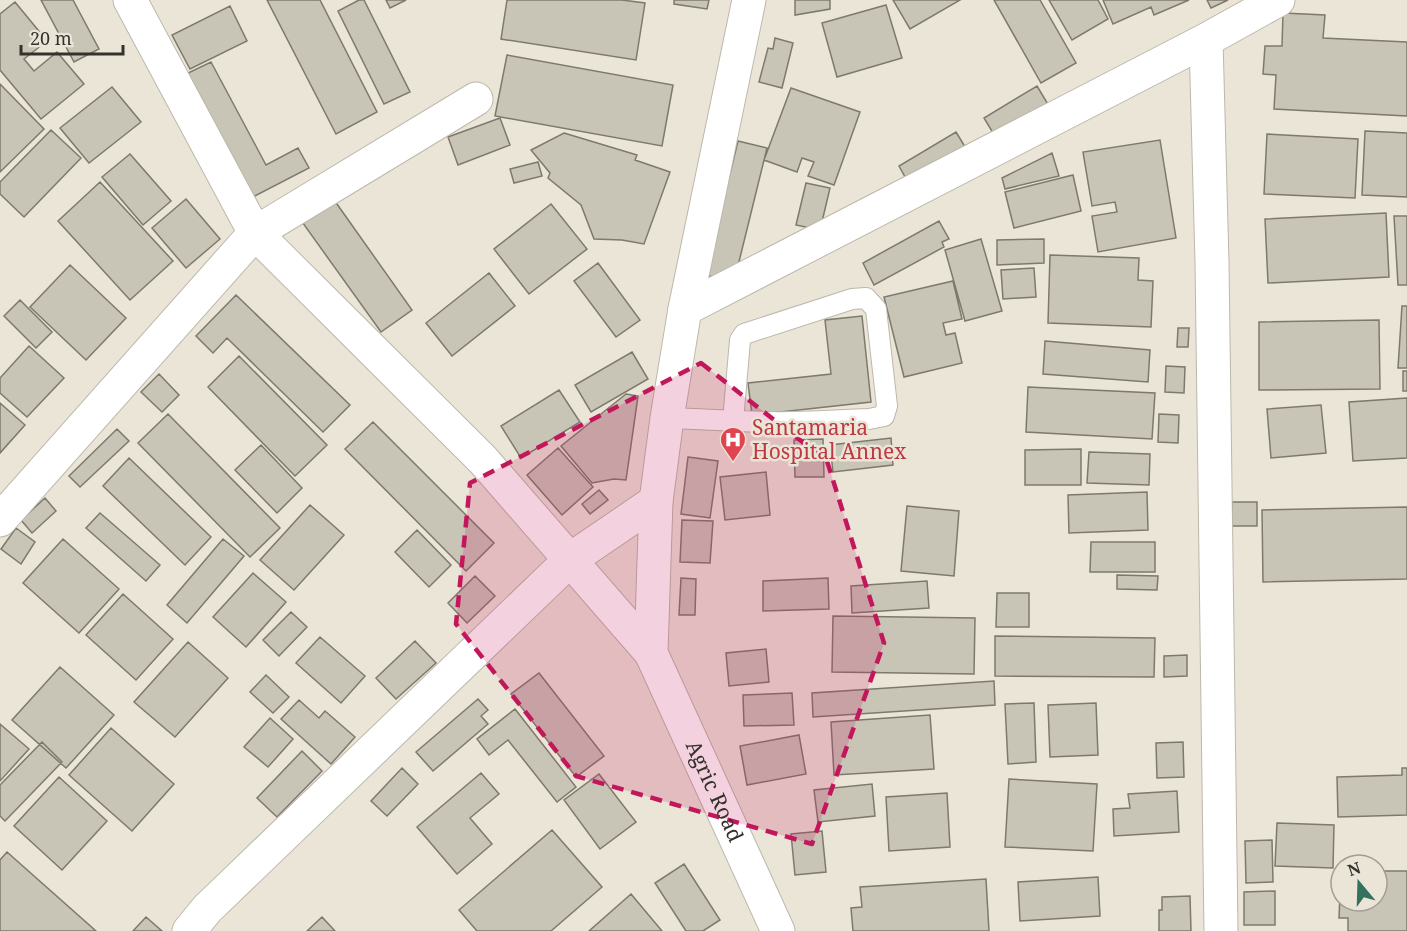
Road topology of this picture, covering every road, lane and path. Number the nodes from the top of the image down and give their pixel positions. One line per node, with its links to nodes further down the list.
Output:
1 (130, 0): 6 (street)
2 (749, 0): 7 (street)
3 (1278, 0): 4 (street)
4 (1206, 40): 7 (street); 16 (street)
5 (476, 99): 6 (street)
6 (255, 232): 11 (street); 12 (street)
7 (685, 309): 8 (street)
8 (668, 418): 9 (lane); 10 (street)
9 (733, 421): 9 (lane)
10 (656, 501): 12 (street); 13 (street)
11 (0, 520)
12 (571, 559): 13 (street); 14 (street)
13 (651, 653): 15 (street, Agric Road)
14 (189, 931)
15 (778, 931)
16 (1221, 931)

